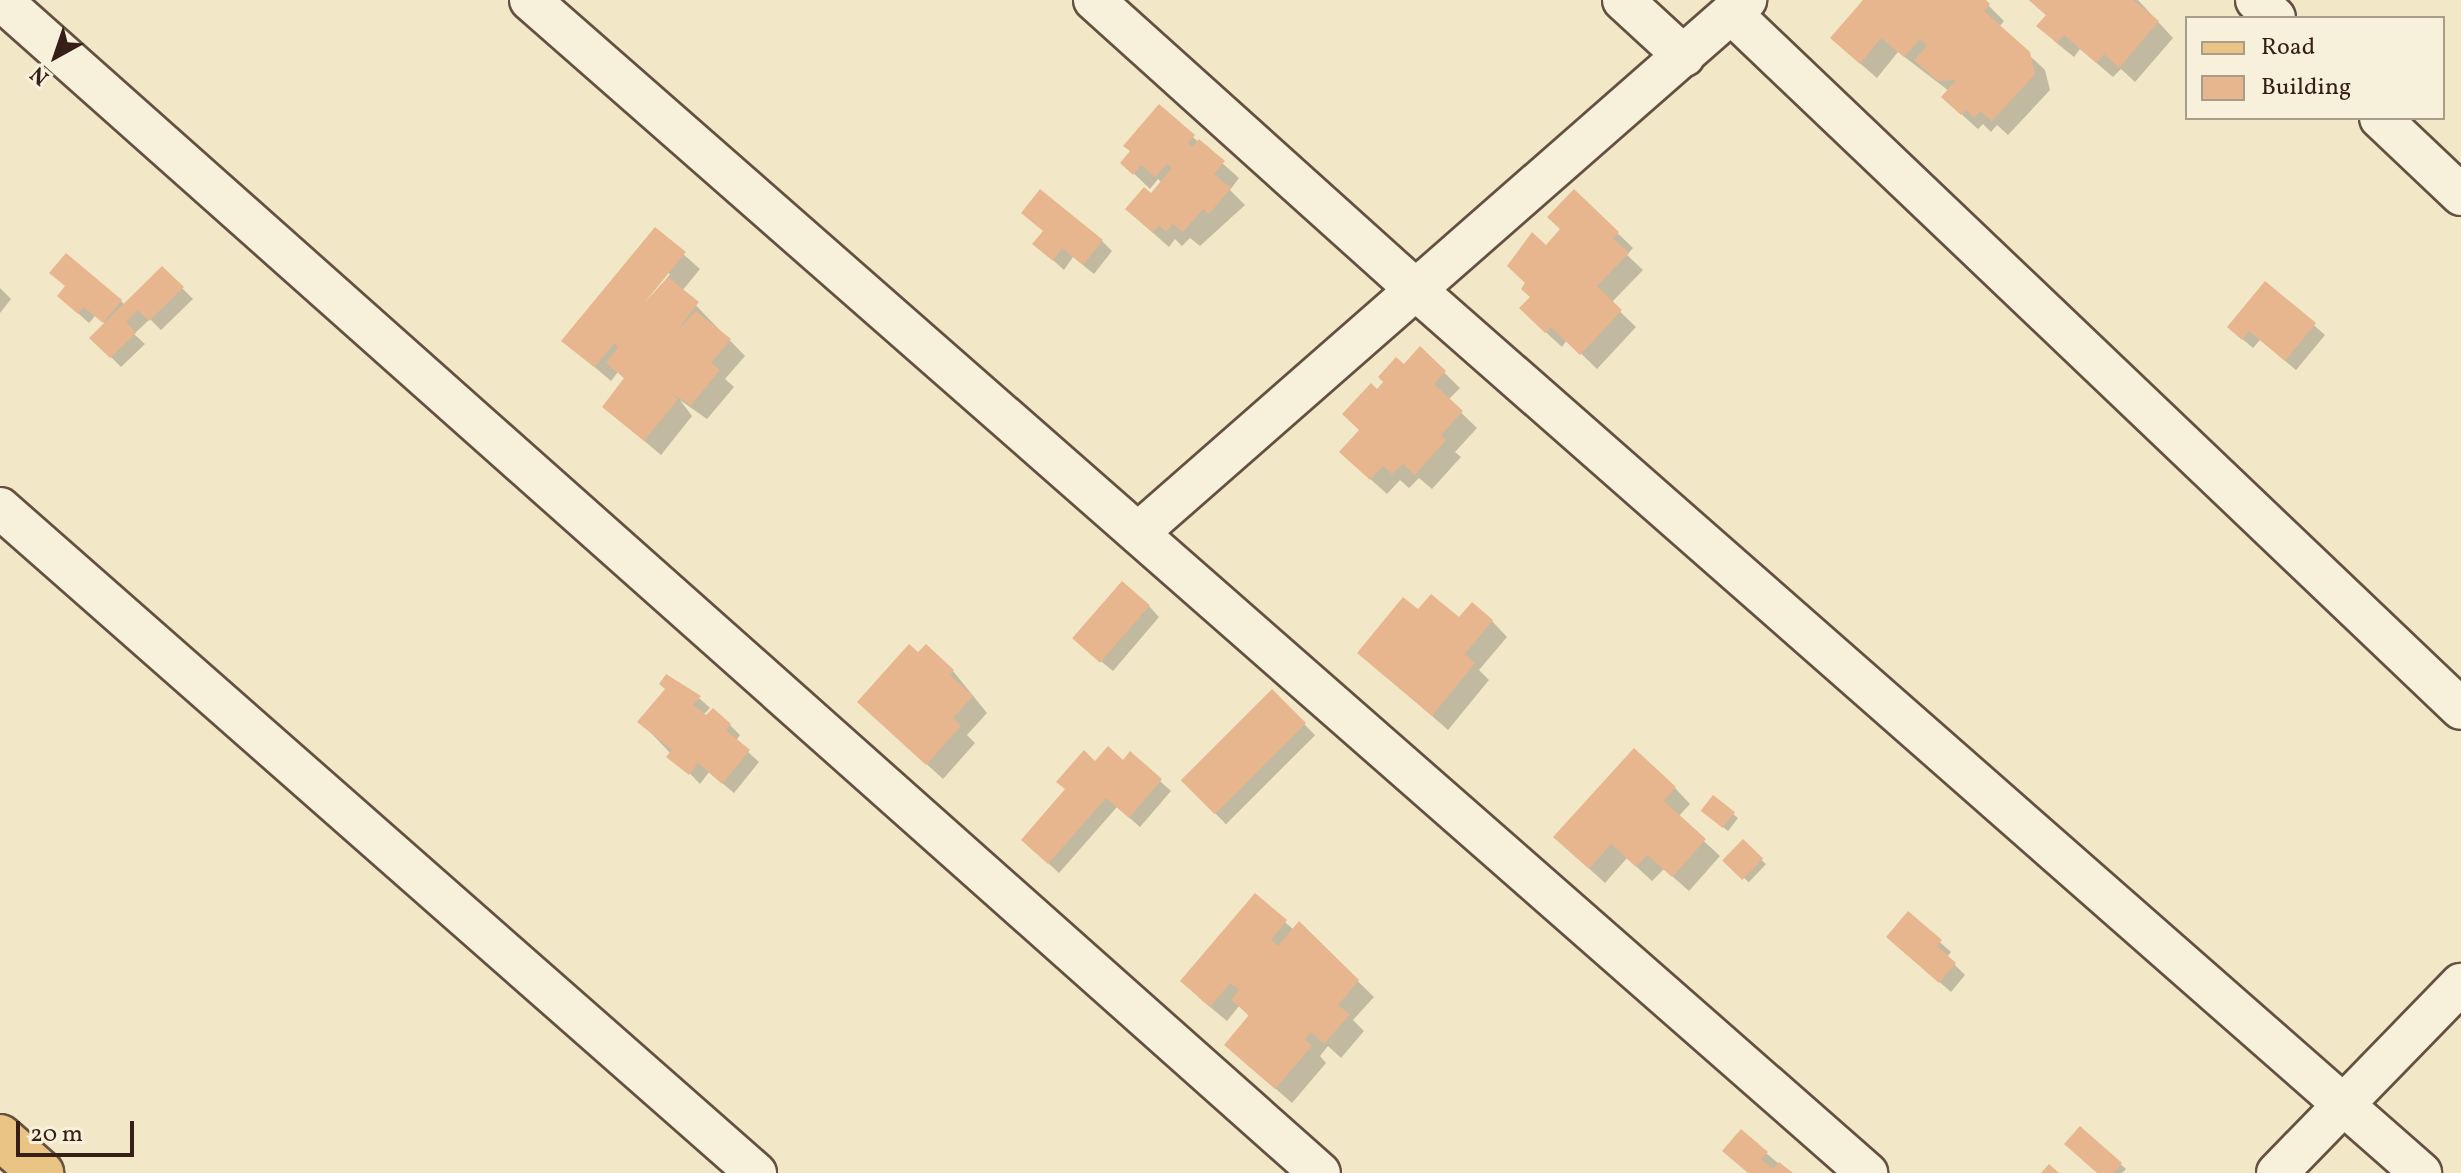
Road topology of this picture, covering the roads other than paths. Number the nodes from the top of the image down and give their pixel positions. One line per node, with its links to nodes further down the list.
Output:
1 (530, 0): 13 (street)
2 (1623, 0): 8 (street)
3 (2256, 0): 7 (street)
4 (1105, 3): 11 (street)
5 (1739, 7): 8 (street); 14 (street)
6 (10, 10): 20 (street)
7 (2273, 16)
8 (1684, 56): 11 (street)
9 (2382, 120): 10 (street)
10 (2461, 195)
11 (1416, 290): 13 (street); 16 (street)
12 (0, 508): 19 (street)
13 (1138, 533): 21 (street)
14 (2461, 709)
15 (2461, 984): 16 (street)
16 (2340, 1105): 22 (street); 23 (street)
17 (0, 1137): 18 (main road)
18 (41, 1173)
19 (756, 1173)
20 (1320, 1173)
21 (1867, 1173)
22 (2277, 1173)
23 (2421, 1173)

